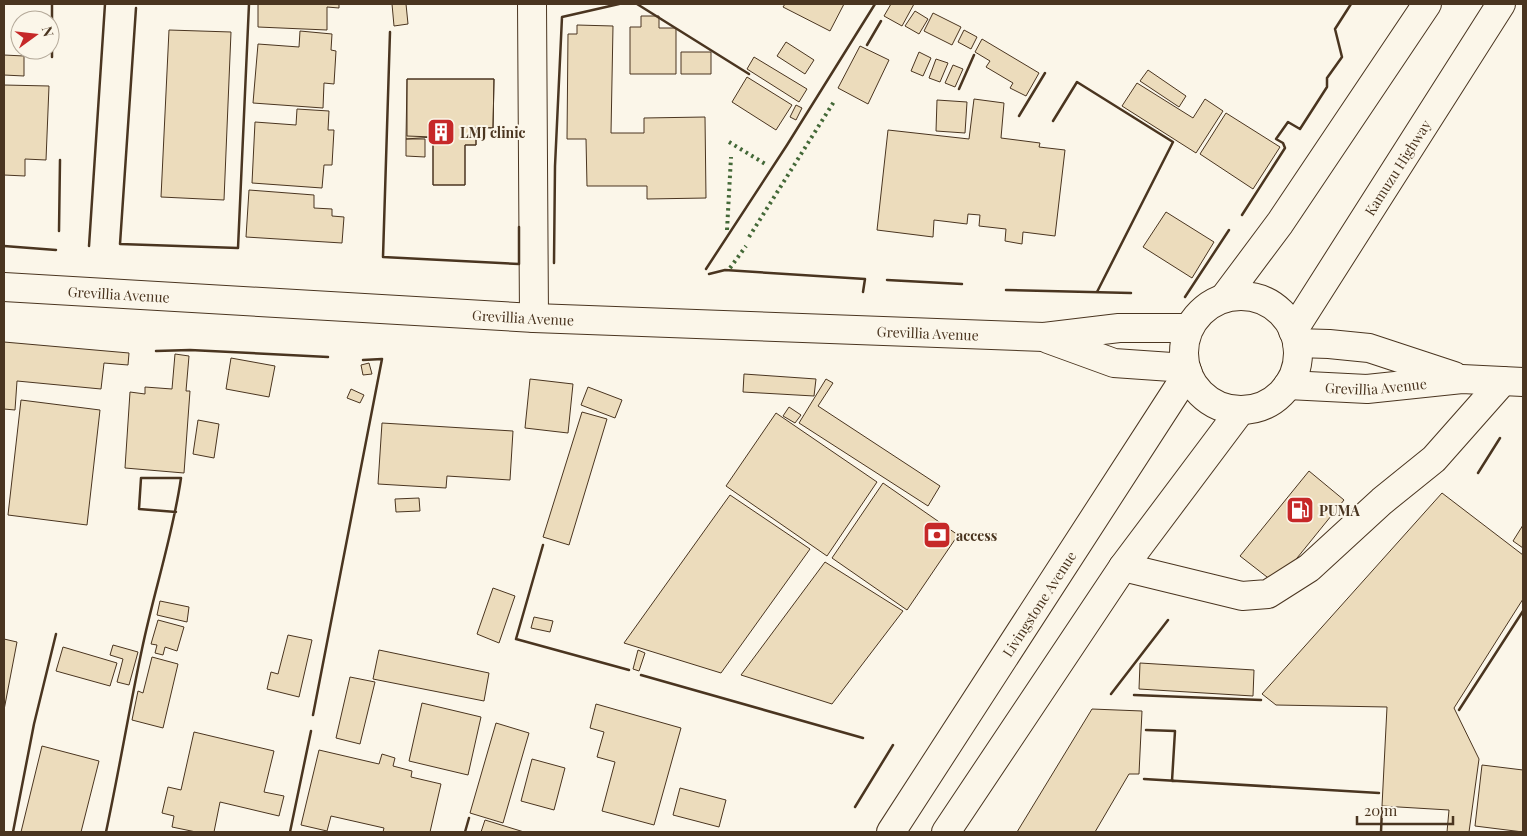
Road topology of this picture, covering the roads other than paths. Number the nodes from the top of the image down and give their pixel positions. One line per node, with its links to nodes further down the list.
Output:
1 (532, 4): 6 (main road)
2 (1426, 4): 5 (main road)
3 (1501, 4): 9 (main road, Kamuzu Highway)
4 (4, 287): 6 (main road, Grevillia Avenue)
5 (1224, 298): 7 (main road); 9 (main road)
6 (534, 318): 8 (main road, Grevillia Avenue)
7 (1189, 328): 8 (main road); 10 (main road)
8 (1044, 337): 10 (main road)
9 (1295, 337): 11 (main road, Grevillia Avenue); 13 (main road)
10 (1187, 371): 14 (main road); 16 (main road, Livingstone Avenue)
11 (1462, 379): 12 (main road, Grevillia Avenue); 13 (main road, Grevillia Avenue)
12 (1513, 381): 15 (main road)
13 (1288, 385): 14 (main road)
14 (1240, 410): 15 (main road)
15 (1123, 567): 17 (main road)
16 (891, 832)
17 (946, 832)

